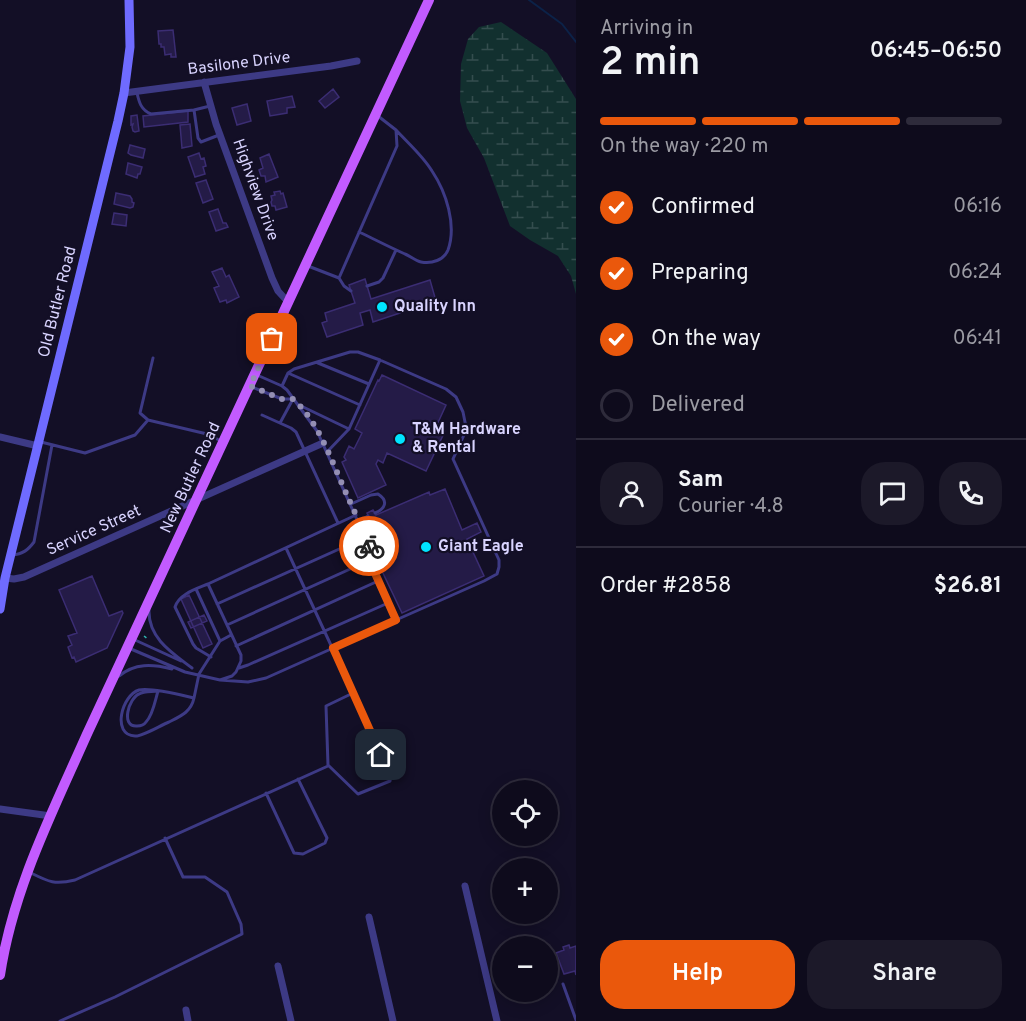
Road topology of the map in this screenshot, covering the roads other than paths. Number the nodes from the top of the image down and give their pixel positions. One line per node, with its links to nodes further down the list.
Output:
1 (129, 0): 6 (street, Old Butler Road)
2 (429, 0): 9 (main road, New Butler Road)
3 (357, 61): 4 (street, Basilone Drive)
4 (204, 82): 5 (street, Basilone Drive); 7 (street, Highview Drive)
5 (137, 91): 6 (street, Basilone Drive); 8 (lane)
6 (124, 93): 37 (street, Old Butler Road)
7 (210, 106): 8 (lane); 11 (street, Highview Drive)
8 (194, 110): 11 (lane)
9 (376, 114): 10 (lane); 14 (main road, New Butler Road)
10 (396, 130): 12 (lane); 13 (lane)
11 (220, 135): 18 (street, Highview Drive)
12 (359, 232): 13 (lane); 15 (lane)
13 (396, 250): 16 (lane)
14 (306, 266): 15 (lane); 18 (main road, New Butler Road)
15 (339, 278): 17 (lane)
16 (367, 286)
17 (351, 291)
18 (289, 303): 23 (main road, New Butler Road)
19 (153, 358): 31 (lane)
20 (380, 360): 21 (lane); 24 (lane); 63 (lane)
21 (316, 362): 22 (lane); 24 (lane)
22 (288, 373): 26 (lane); 29 (lane)
23 (255, 375): 25 (main road, New Butler Road); 26 (lane)
24 (369, 384): 29 (lane)
25 (250, 386): 27 (lane); 35 (main road, New Butler Road)
26 (282, 386): 27 (lane)
27 (293, 399): 28 (lane); 32 (lane)
28 (298, 404): 33 (lane); 36 (lane)
29 (360, 405): 33 (lane)
30 (262, 415): 32 (lane)
31 (148, 420): 35 (lane); 38 (lane)
32 (280, 423): 39 (lane)
33 (349, 429): 40 (lane)
34 (0, 437): 37 (street)
35 (224, 442): 41 (main road, New Butler Road)
36 (323, 443): 39 (street, Service Street); 40 (lane)
37 (38, 444): 38 (lane); 50 (street, Old Butler Road)
38 (52, 445): 50 (lane)
39 (305, 451): 41 (street, Service Street); 47 (lane)
40 (327, 452): 42 (lane)
41 (197, 500): 53 (street, Service Street); 58 (main road, New Butler Road)
42 (351, 504): 43 (lane); 44 (lane)
43 (375, 513)
44 (356, 515): 46 (lane); 47 (lane)
45 (368, 516): 46 (lane)
46 (358, 521): 48 (lane)
47 (338, 523): 49 (lane)
48 (366, 537): 51 (lane); 52 (lane)
49 (286, 548): 52 (lane); 55 (lane)
50 (11, 555): 53 (street, Old Butler Road)
51 (370, 560): 54 (lane); 57 (lane)
52 (295, 568): 57 (lane); 60 (lane)
53 (5, 578): 61 (street, Old Butler Road)
54 (378, 581): 59 (lane); 62 (lane)
55 (208, 584): 56 (lane); 60 (lane)
56 (196, 589): 67 (lane); 71 (lane)
57 (305, 589): 62 (lane); 64 (lane)
58 (153, 594): 68 (main road, New Butler Road); 72 (lane)
59 (388, 603): 63 (lane); 65 (lane)
60 (217, 604): 64 (lane)
61 (0, 609)
62 (315, 610): 65 (lane); 69 (lane)
63 (396, 620): 70 (lane)
64 (227, 625): 66 (lane)
65 (324, 631): 70 (lane); 73 (lane)
66 (231, 635): 67 (lane); 69 (lane)
67 (220, 641): 71 (lane)
68 (130, 643): 72 (lane); 74 (lane); 78 (main road, New Butler Road)
69 (236, 646): 73 (lane)
70 (333, 648): 77 (lane); 80 (lane)
71 (211, 657): 75 (lane)
72 (192, 668): 75 (lane)
73 (238, 669): 76 (lane); 77 (lane)
74 (181, 670): 75 (lane); 78 (lane)
75 (200, 674): 76 (lane); 81 (lane)
76 (220, 680): 77 (lane)
77 (244, 682)
78 (107, 692): 86 (main road, New Butler Road)
79 (158, 692): 79 (lane); 81 (lane); 81 (lane)
80 (353, 693): 82 (lane); 82 (lane)
81 (194, 698)
82 (328, 765): 83 (lane)
83 (298, 779): 84 (lane); 84 (lane)
84 (266, 793): 87 (lane)
85 (0, 810): 86 (street)
86 (51, 816): 88 (main road, New Butler Road)
87 (165, 838): 88 (lane); 96 (lane)
88 (27, 871): 92 (main road, New Butler Road)
89 (465, 886): 100 (street)
90 (369, 917): 99 (street)
91 (278, 966): 98 (street)
92 (0, 975)
93 (563, 984): 95 (lane)
94 (186, 1010): 97 (street)
95 (576, 1020)
96 (60, 1021)
97 (188, 1021)
98 (291, 1021)
99 (393, 1021)
100 (497, 1021)

